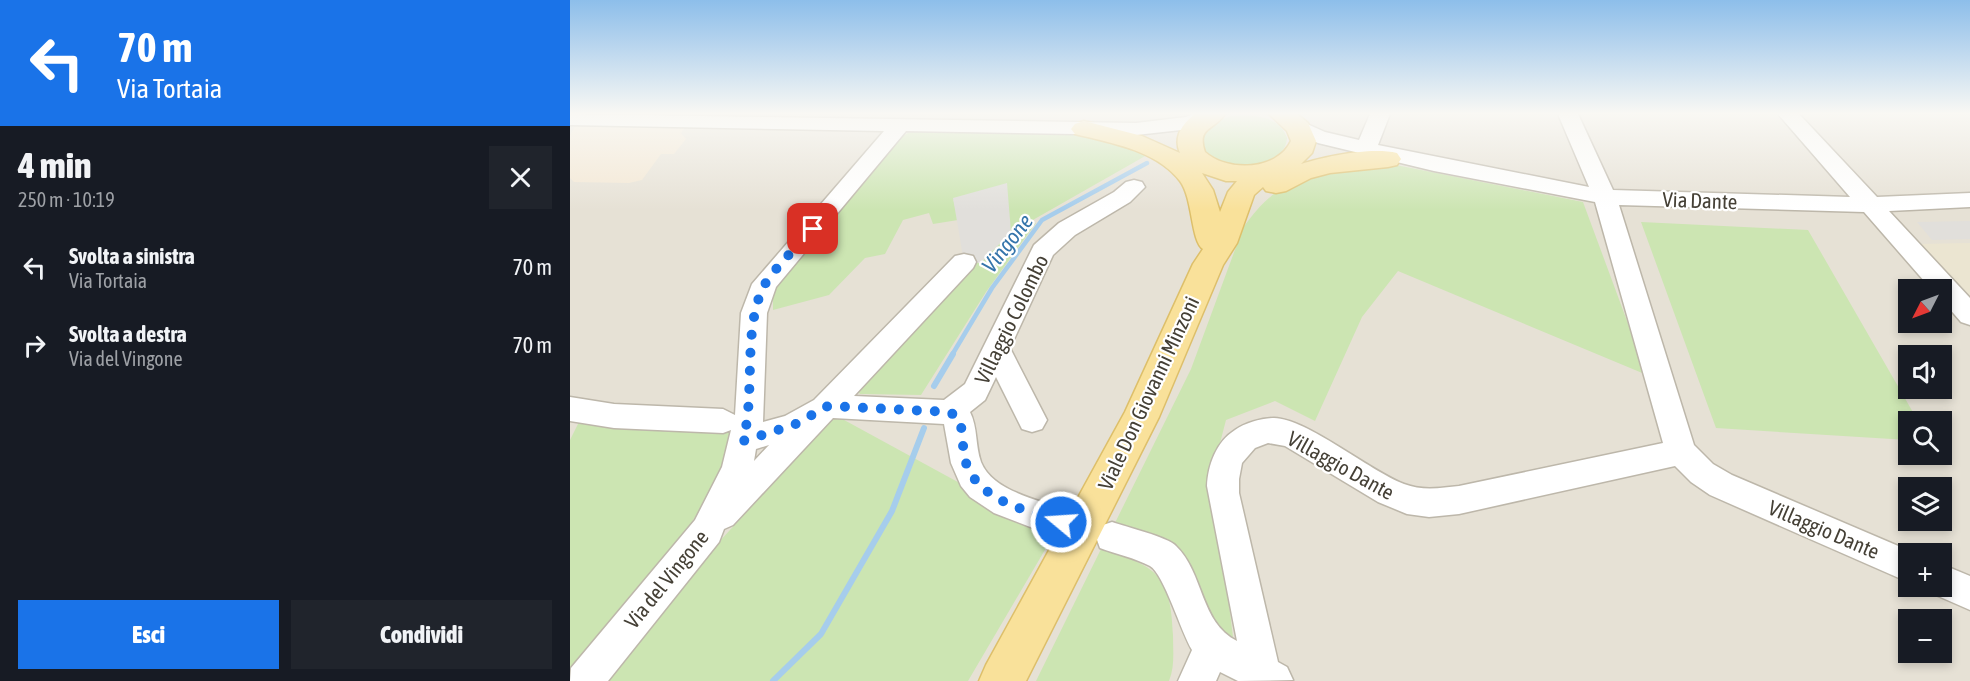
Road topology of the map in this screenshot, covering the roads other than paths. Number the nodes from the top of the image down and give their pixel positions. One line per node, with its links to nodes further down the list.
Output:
1 (882, 146): 26 (street, Via del Vingone)
2 (1143, 146): 18 (main road)
3 (1186, 146): 9 (street)
4 (1302, 146): 11 (main road)
5 (1350, 146): 10 (street, Via Dante)
6 (1378, 146): 10 (street)
7 (1582, 146): 15 (street, Villaggio Dante)
8 (1817, 146): 17 (street)
9 (1190, 147): 12 (main road)
10 (1377, 153): 11 (street, Via Dante); 15 (street, Via Dante); 18 (main road)
11 (1297, 156): 13 (main road)
12 (1210, 167): 13 (main road); 18 (main road, Viale Don Giovanni Minzoni)
13 (1262, 173): 18 (main road, Viale Don Giovanni Minzoni)
14 (1134, 188): 21 (street, Villaggio Colombo)
15 (1605, 197): 17 (street, Via Dante); 27 (street, Villaggio Dante)
16 (1970, 200): 17 (street, Via Dante)
17 (1872, 205): 20 (street)
18 (1213, 249): 37 (main road, Viale Don Giovanni Minzoni)
19 (964, 262): 22 (street)
20 (1970, 315)
21 (997, 350): 24 (street, Villaggio Colombo); 25 (street)
22 (828, 406): 24 (street); 26 (street); 29 (street)
23 (570, 409): 26 (street)
24 (949, 412): 28 (street)
25 (1032, 420)
26 (733, 431): 29 (street, Via del Vingone)
27 (1682, 452): 31 (street, Villaggio Dante); 35 (street, Villaggio Dante)
28 (1061, 522)
29 (707, 531): 36 (street, Via del Vingone)
30 (1112, 537): 34 (street)
31 (1898, 562)
32 (1952, 585): 33 (street)
33 (1970, 593)
34 (1212, 648): 35 (street); 38 (street)
35 (1269, 678)
36 (584, 681)
37 (1002, 681)
38 (1197, 681)

